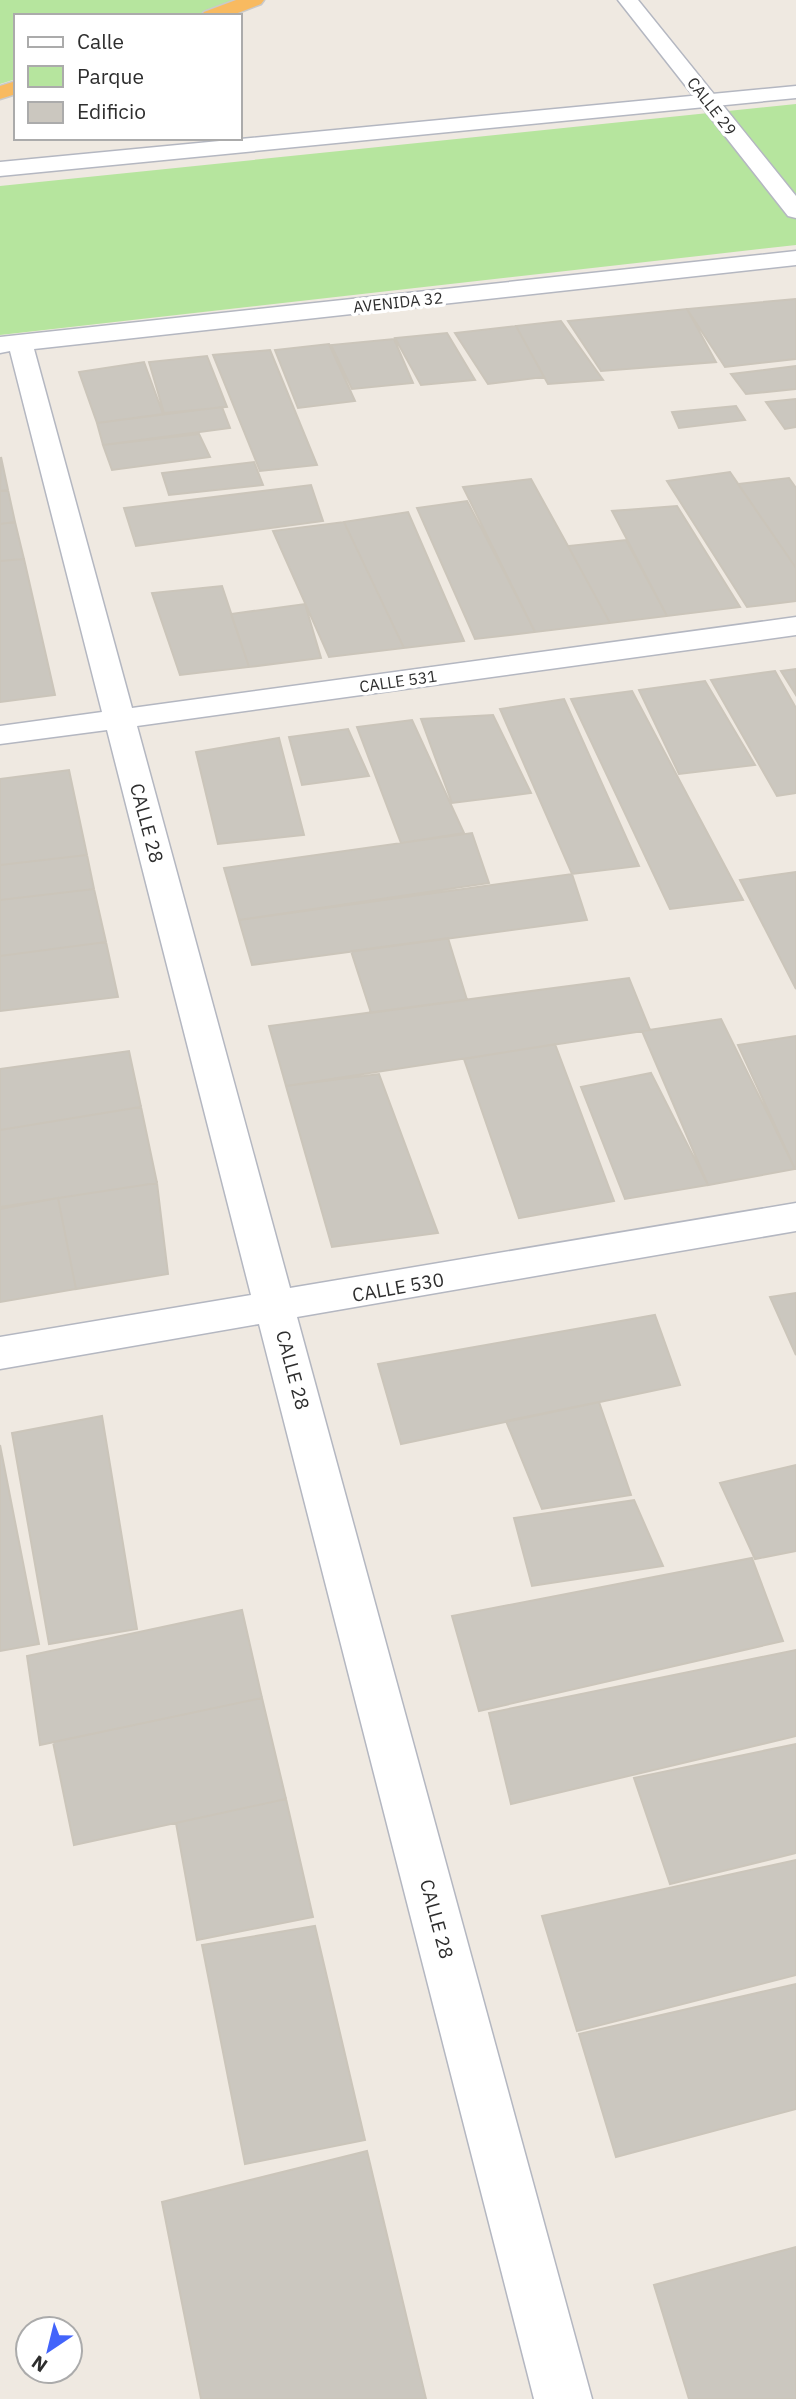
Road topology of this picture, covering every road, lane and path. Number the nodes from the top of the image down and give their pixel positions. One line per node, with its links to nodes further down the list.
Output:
1 (254, 0): 3 (highway)
2 (628, 0): 5 (street, CALLE 29)
3 (216, 14)
4 (796, 92): 5 (street)
5 (707, 100): 6 (street); 7 (street, CALLE 29)
6 (0, 169)
7 (796, 211)
8 (796, 258): 9 (street, AVENIDA 32)
9 (10, 344): 11 (street, CALLE 28)
10 (796, 626): 11 (street, CALLE 531)
11 (120, 719): 12 (street, CALLE 531); 14 (street, CALLE 28)
12 (0, 735)
13 (796, 1217): 14 (street, CALLE 530)
14 (277, 1308): 15 (street, CALLE 530); 16 (street, CALLE 28)
15 (0, 1353)
16 (563, 2399)

